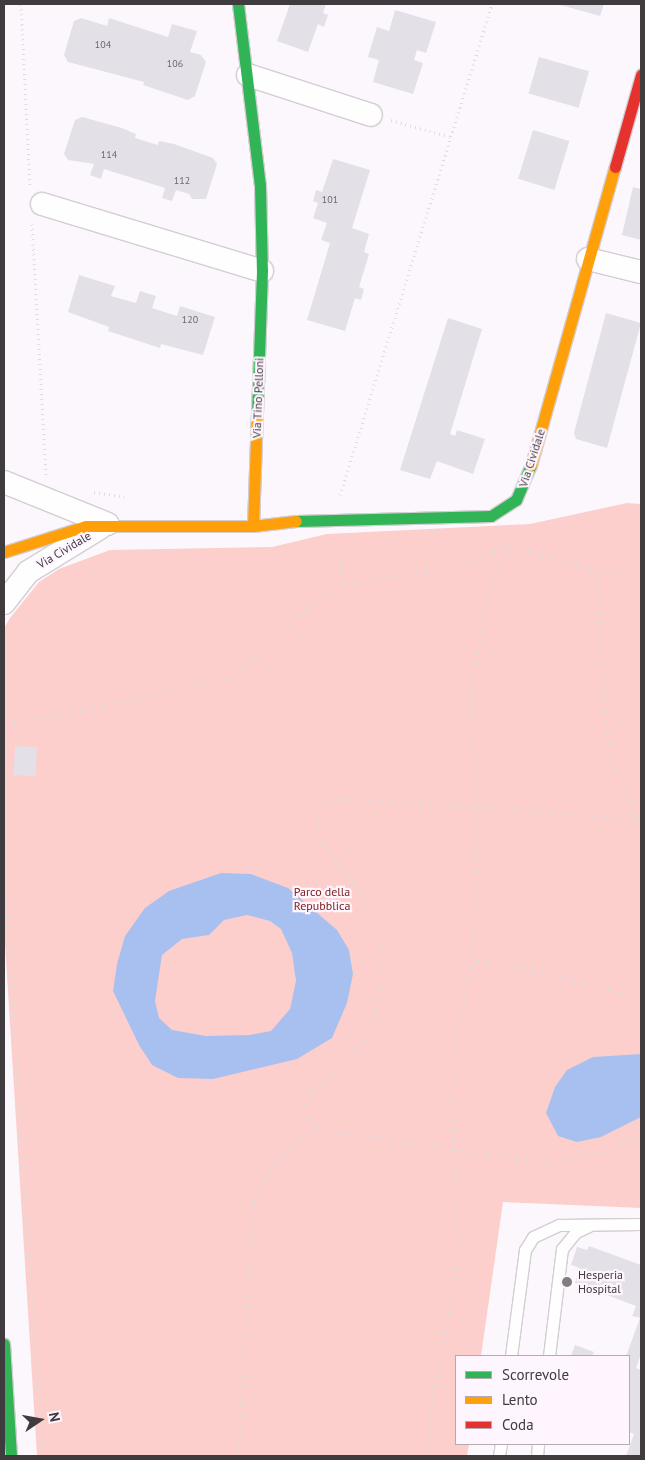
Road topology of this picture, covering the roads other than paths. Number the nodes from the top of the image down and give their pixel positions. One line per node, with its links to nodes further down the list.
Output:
1 (234, 5): 2 (street, Via Tino Pelloni)
2 (248, 75): 4 (street); 7 (street, Via Tino Pelloni)
3 (641, 76): 6 (street, Via Cividale)
4 (371, 114)
5 (35, 205): 7 (street)
6 (588, 259): 8 (street); 11 (street, Via Cividale)
7 (262, 271): 11 (street, Via Tino Pelloni)
8 (641, 272)
9 (4, 482): 10 (street, Via Cividale)
10 (108, 524): 11 (street, Via Cividale); 12 (street, Via Cividale); 13 (street, Via Cividale)
11 (254, 526)
12 (4, 552)
13 (4, 603)
14 (641, 1224): 15 (lane)
15 (590, 1225): 17 (lane); 18 (lane)
16 (4, 1344): 19 (street)
17 (511, 1355)
18 (549, 1355)
19 (11, 1456)

